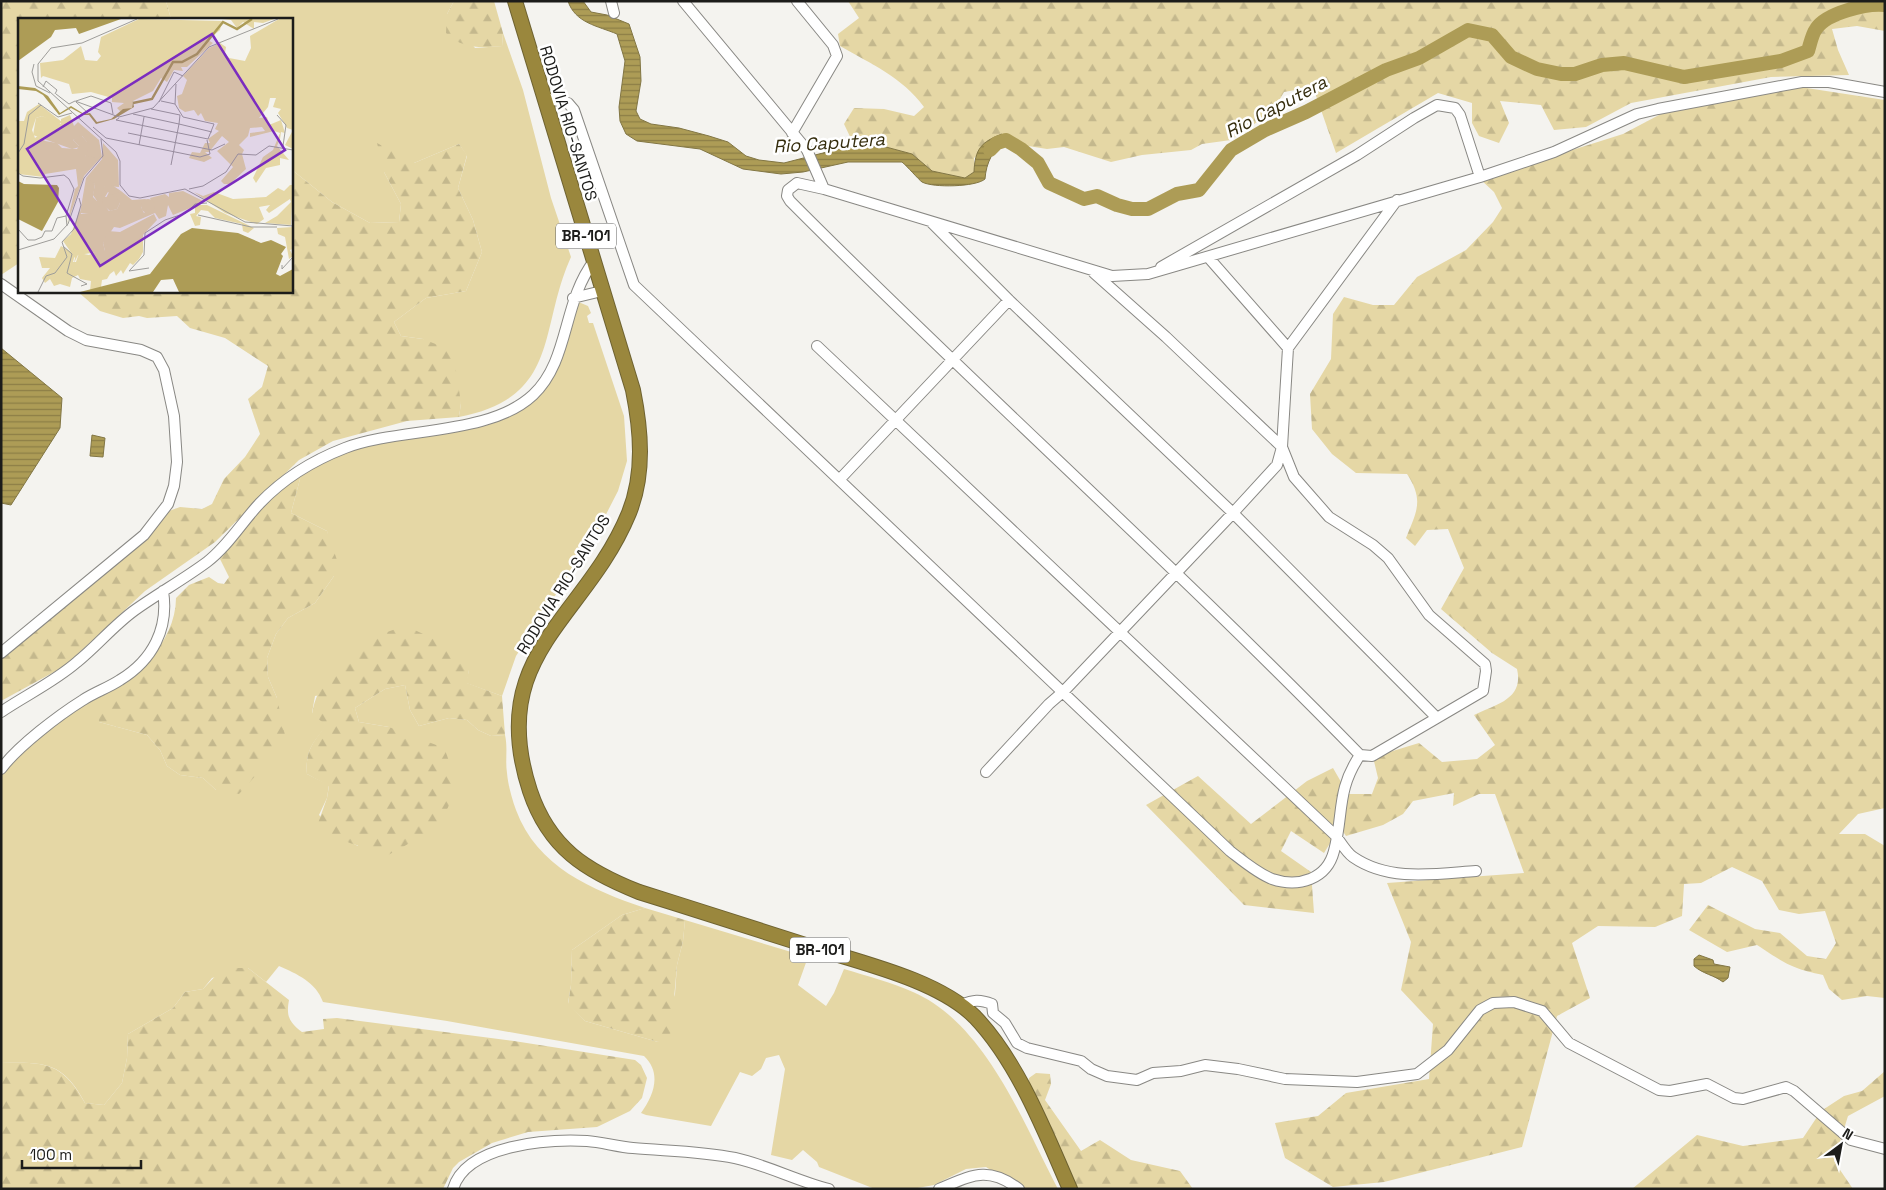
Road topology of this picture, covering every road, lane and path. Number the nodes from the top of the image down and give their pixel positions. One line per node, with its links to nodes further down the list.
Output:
1 (515, 1): 7 (highway, RODOVIA RIO-SANTOS / BR-101)
2 (611, 1): 5 (street)
3 (683, 1): 8 (street)
4 (797, 1): 8 (street)
5 (614, 13)
6 (1885, 92): 9 (street)
7 (545, 98): 14 (highway, RODOVIA RIO-SANTOS / BR-101); 26 (street)
8 (792, 133): 10 (street)
9 (1480, 177): 11 (street); 16 (street)
10 (824, 189): 12 (street); 23 (street)
11 (1397, 200): 13 (street); 22 (street)
12 (930, 221): 15 (street); 20 (street)
13 (1208, 257): 16 (street); 22 (street)
14 (594, 261): 18 (highway, RODOVIA RIO-SANTOS / BR-101); 19 (street)
15 (1092, 271): 16 (street); 25 (street)
16 (1148, 274)
17 (1, 284): 31 (street)
18 (602, 291): 19 (street); 40 (highway, RODOVIA RIO-SANTOS / BR-101)
19 (573, 298): 29 (street)
20 (1008, 300): 23 (street); 27 (street)
21 (817, 346): 24 (street)
22 (1288, 348): 25 (street)
23 (950, 360): 24 (street); 28 (street)
24 (894, 419): 26 (street); 30 (street)
25 (1282, 447): 27 (street); 34 (street)
26 (840, 479): 32 (street)
27 (1233, 513): 28 (street); 34 (street)
28 (1176, 572): 30 (street); 35 (street)
29 (163, 590): 33 (street); 36 (street)
30 (1120, 631): 32 (street); 38 (street)
31 (1, 653)
32 (1064, 691): 37 (street); 38 (street)
33 (1, 712)
34 (1437, 718): 35 (street)
35 (1360, 755): 38 (street)
36 (1, 768)
37 (986, 772)
38 (1336, 836): 39 (street)
39 (1476, 871)
40 (960, 1005): 41 (street); 42 (highway, RODOVIA RIO-SANTOS / BR-101)
41 (1013, 1038): 42 (street); 43 (street)
42 (1003, 1053): 48 (highway, RODOVIA RIO-SANTOS / BR-101)
43 (1885, 1149)
44 (453, 1189): 45 (street)
45 (829, 1189)
46 (939, 1189): 47 (street)
47 (1019, 1189)
48 (1070, 1189)

